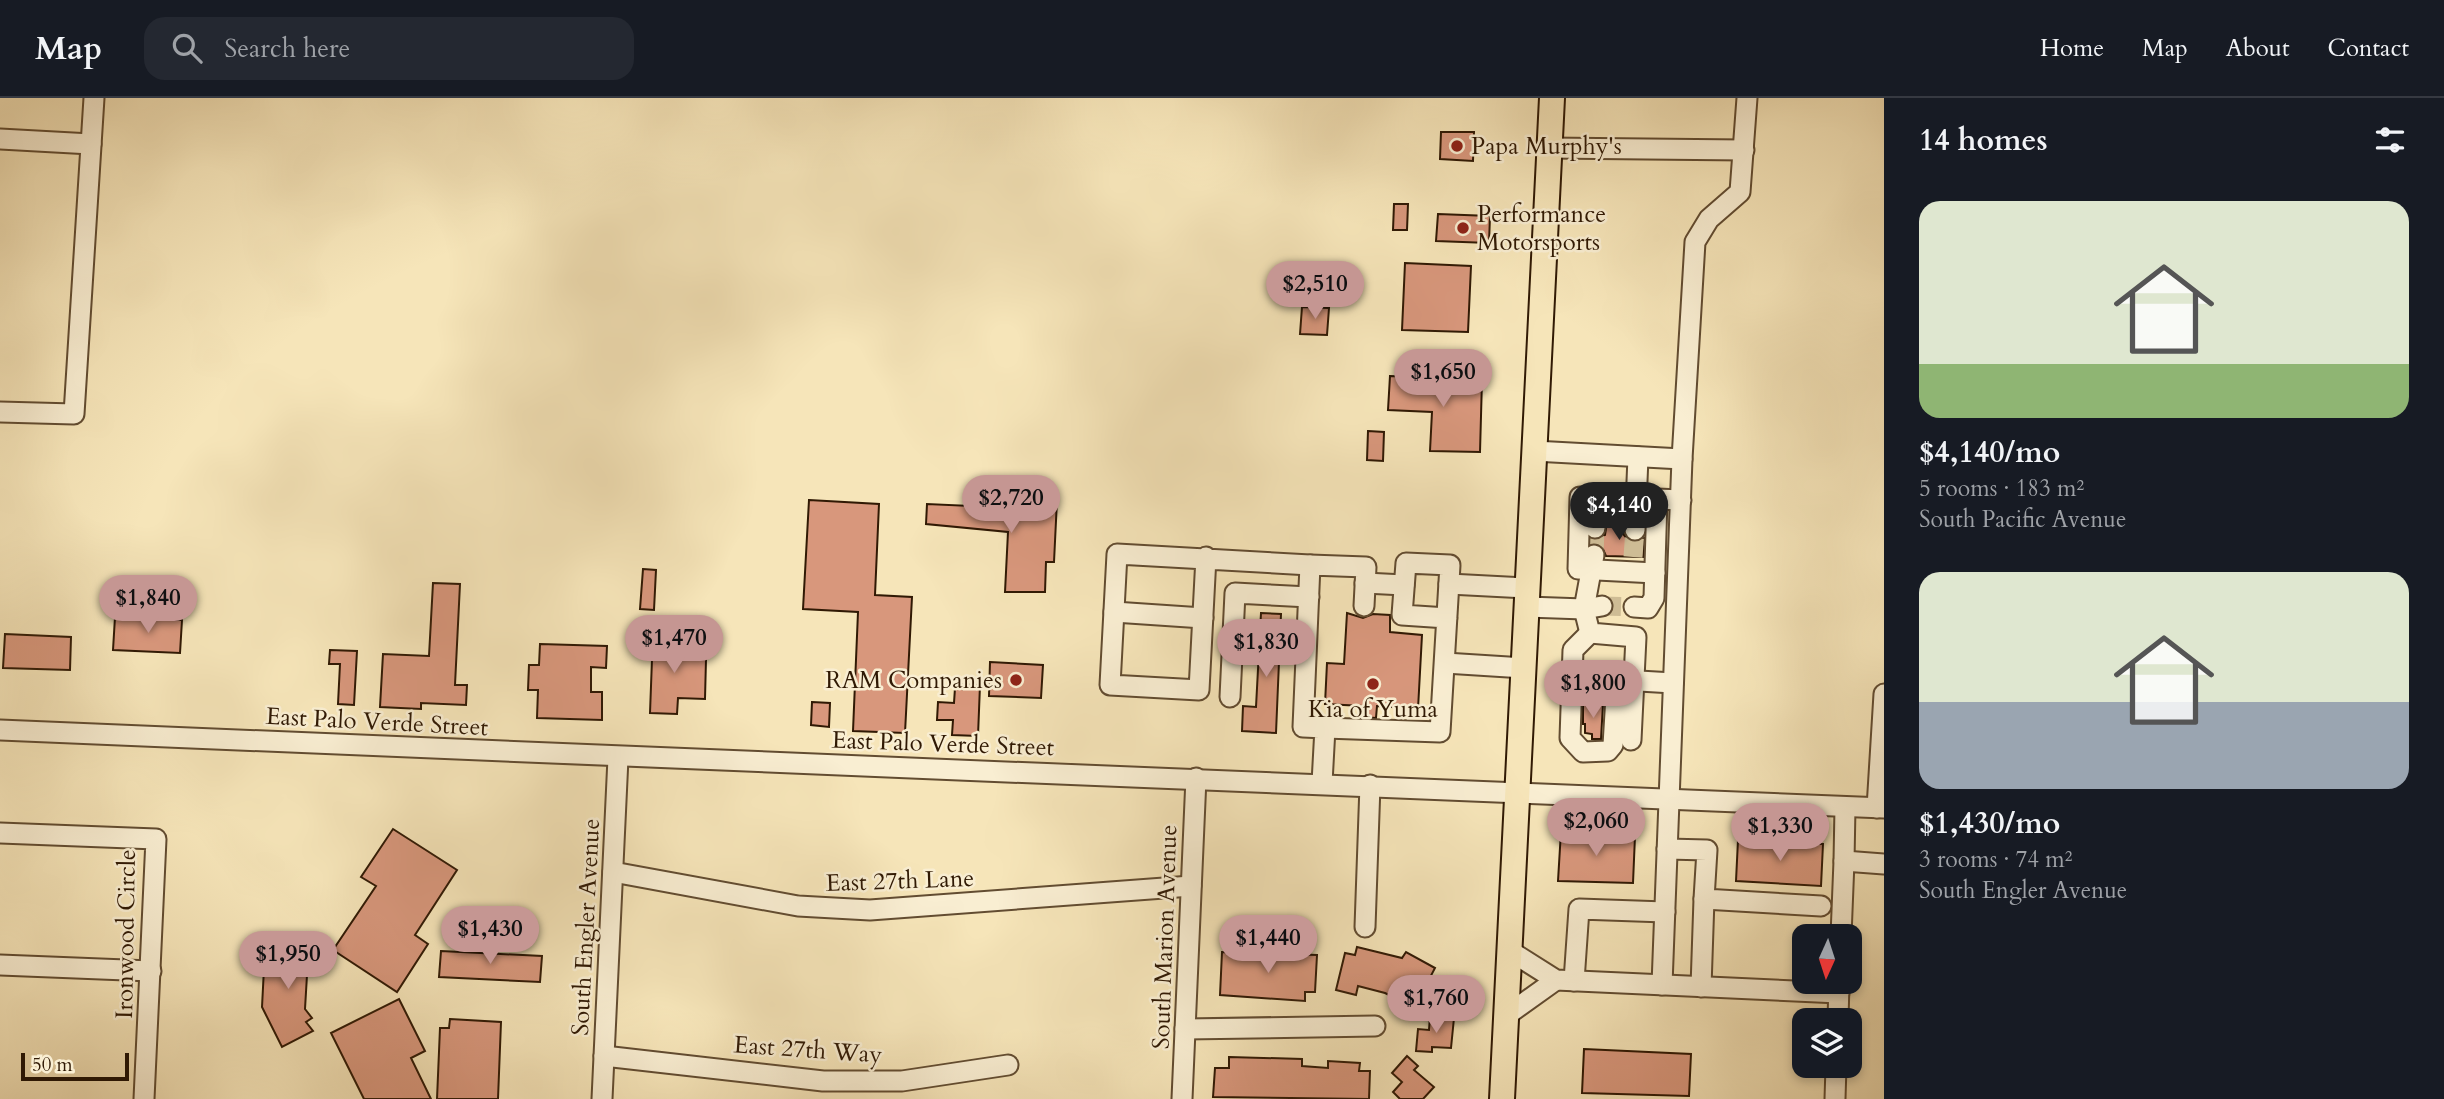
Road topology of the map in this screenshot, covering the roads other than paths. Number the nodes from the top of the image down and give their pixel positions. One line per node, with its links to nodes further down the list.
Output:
1 (94, 98): 5 (street)
2 (1552, 98): 6 (main road)
3 (1748, 98): 7 (street)
4 (0, 139): 5 (street)
5 (91, 144): 8 (street)
6 (1549, 148): 7 (street); 9 (main road)
7 (1744, 150): 11 (street)
8 (0, 412)
9 (1534, 451): 10 (street); 26 (main road)
10 (1638, 457): 11 (street); 13 (street)
11 (1682, 459): 15 (street)
12 (1596, 497): 13 (street); 16 (street); 19 (street)
13 (1636, 499): 14 (street); 17 (street)
14 (1657, 499): 15 (street); 21 (street)
15 (1681, 500): 38 (street)
16 (1595, 528)
17 (1635, 530)
18 (1206, 558): 20 (street); 30 (street); 31 (street)
19 (1594, 563): 21 (street); 29 (street)
20 (1310, 565): 22 (street); 25 (street)
21 (1654, 573): 28 (street)
22 (1365, 583): 24 (street); 27 (street)
23 (1449, 584): 24 (street); 26 (street); 32 (street)
24 (1404, 586): 32 (street)
25 (1308, 597): 40 (street); 41 (street)
26 (1527, 597): 29 (street); 35 (main road)
27 (1364, 606)
28 (1634, 607)
29 (1593, 608): 33 (street)
30 (1114, 612): 31 (street); 31 (street)
31 (1203, 618)
32 (1447, 618): 34 (street)
33 (1590, 633): 36 (street); 37 (street)
34 (1444, 663): 35 (street); 41 (street)
35 (1524, 668): 48 (main road)
36 (1571, 677): 37 (street); 37 (street)
37 (1626, 680): 38 (street); 43 (street)
38 (1673, 683): 49 (street)
39 (1884, 694): 51 (street)
40 (1230, 697)
41 (1325, 728): 46 (street)
42 (0, 730): 44 (street, East Palo Verde Street)
43 (1631, 740)
44 (618, 758): 45 (street, East Palo Verde Street); 56 (street, South Engler Avenue)
45 (1196, 778): 46 (street, East Palo Verde Street); 57 (street, South Marion Avenue)
46 (1322, 783): 47 (street, East Palo Verde Street)
47 (1370, 785): 48 (street, East Palo Verde Street); 62 (street)
48 (1518, 790): 49 (street, East Palo Verde Street); 63 (main road)
49 (1668, 798): 50 (street, East Palo Verde Street); 53 (street)
50 (1846, 807): 51 (street, East Palo Verde Street); 54 (street)
51 (1881, 808)
52 (0, 833): 65 (street, Ironwood Circle)
53 (1667, 849): 58 (street); 60 (street)
54 (1844, 861): 55 (street); 61 (street)
55 (1884, 864)
56 (613, 872): 57 (street, East 27th Lane); 73 (street, South Engler Avenue)
57 (1191, 886): 72 (street, South Marion Avenue)
58 (1704, 899): 59 (street); 68 (street)
59 (1821, 906)
60 (1665, 912): 66 (street); 67 (street)
61 (1841, 924)
62 (1365, 927)
63 (1510, 951): 66 (street); 70 (main road)
64 (0, 965): 65 (street)
65 (151, 971): 76 (street, Ironwood Circle)
66 (1565, 981): 67 (street); 70 (street)
67 (1662, 985): 68 (street)
68 (1701, 987): 69 (street)
69 (1792, 988)
70 (1507, 1015): 79 (main road)
71 (1375, 1026): 72 (street)
72 (1185, 1029): 78 (street, South Marion Avenue)
73 (604, 1056): 74 (street, East 27th Way); 77 (street, South Engler Avenue)
74 (1008, 1065)
75 (1836, 1078): 80 (street)
76 (144, 1099)
77 (602, 1099)
78 (1182, 1099)
79 (1502, 1099)
80 (1835, 1099)

